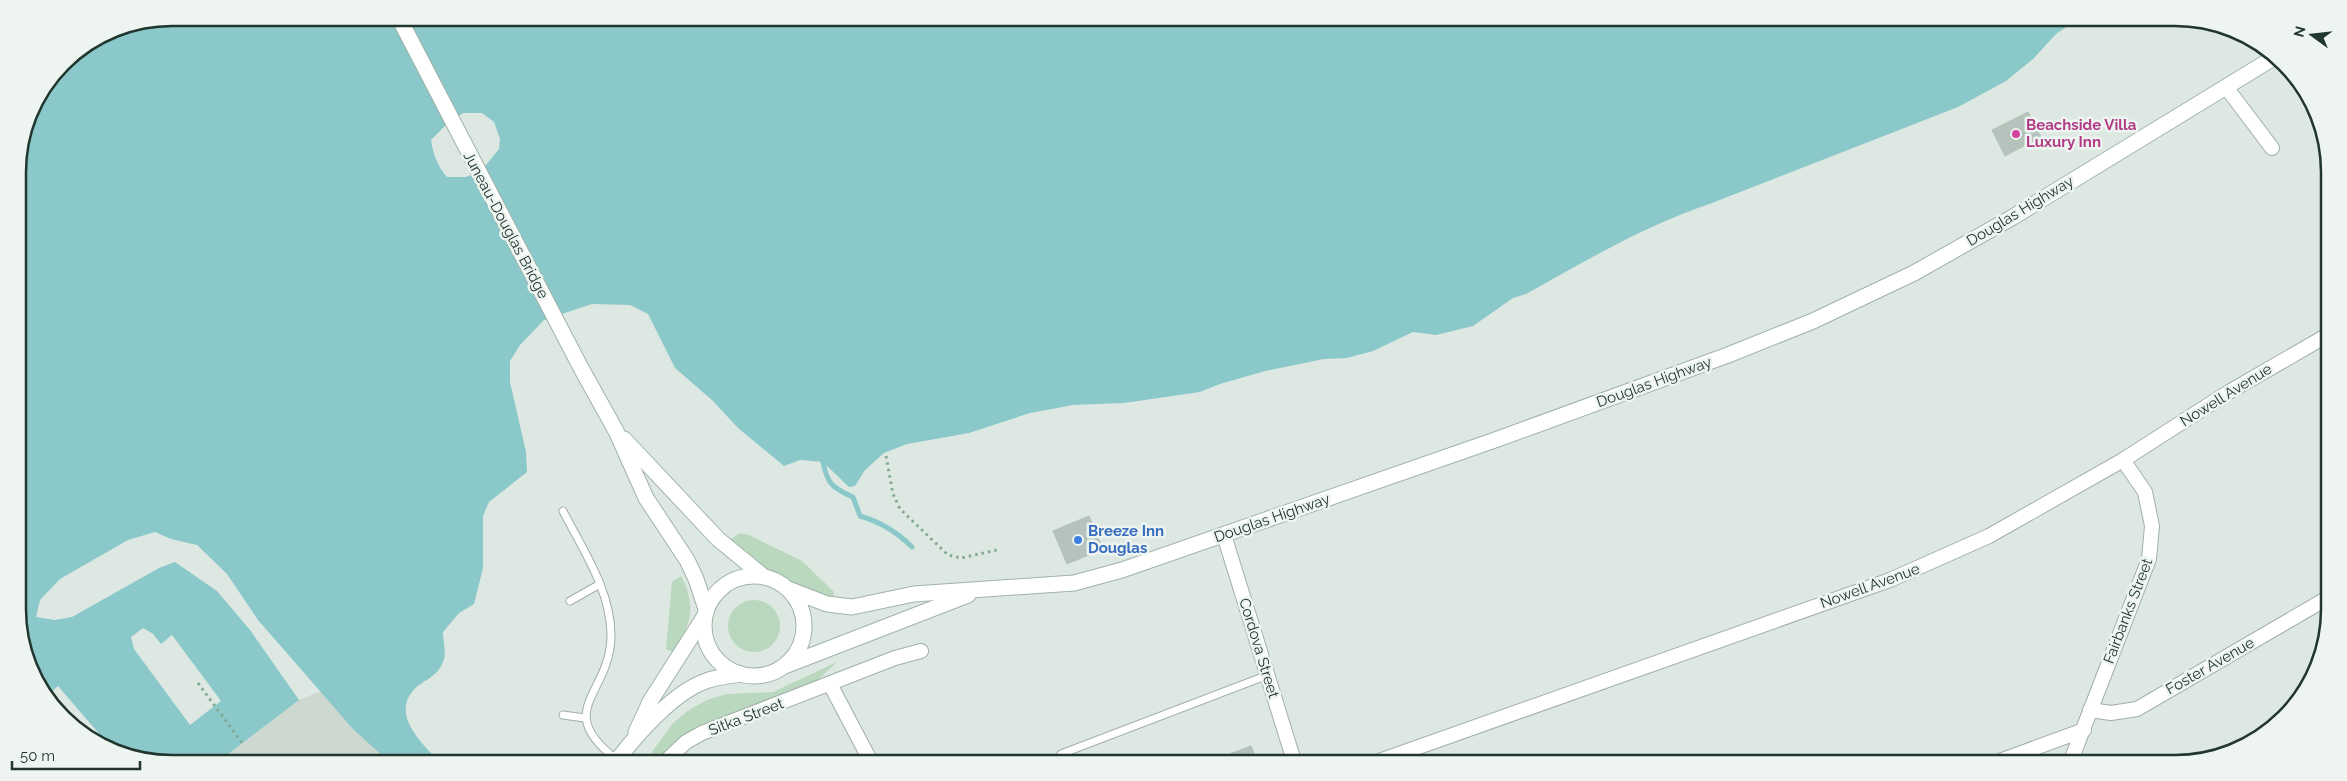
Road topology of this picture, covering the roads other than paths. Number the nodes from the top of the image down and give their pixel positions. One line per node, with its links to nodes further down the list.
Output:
1 (403, 26): 6 (main road, Juneau-Douglas Bridge)
2 (2269, 61): 3 (main road, Douglas Highway)
3 (2226, 88): 4 (street); 9 (main road, Douglas Highway)
4 (2272, 148)
5 (2321, 339): 7 (street, Nowell Avenue)
6 (616, 431): 10 (main road); 16 (main road)
7 (2123, 460): 22 (street, Fairbanks Street); 28 (street, Nowell Avenue)
8 (563, 510): 11 (lane)
9 (1224, 535): 13 (main road, Douglas Highway); 20 (street, Cordova Street)
10 (763, 576): 12 (main road); 16 (main road)
11 (600, 584): 14 (lane); 24 (lane)
12 (788, 589): 13 (main road, Douglas Highway); 18 (main road)
13 (985, 589): 18 (main road)
14 (570, 601)
15 (2321, 602): 22 (street, Foster Avenue)
16 (705, 612): 19 (main road); 26 (main road)
17 (920, 651): 21 (street, Sitka Street)
18 (780, 668): 19 (main road)
19 (740, 674): 26 (main road)
20 (1268, 675): 27 (street, Cordova Street); 35 (lane)
21 (830, 684): 33 (street, Sitka Street); 34 (street)
22 (2090, 710): 25 (street, Fairbanks Street)
23 (562, 715): 24 (lane)
24 (585, 718): 31 (lane)
25 (2084, 730): 29 (street); 30 (street, Fairbanks Street)
26 (632, 740): 32 (main road)
27 (1292, 754)
28 (1398, 754)
29 (2018, 754)
30 (2074, 754)
31 (611, 755)
32 (620, 755)
33 (673, 755)
34 (867, 755)
35 (1061, 755)

